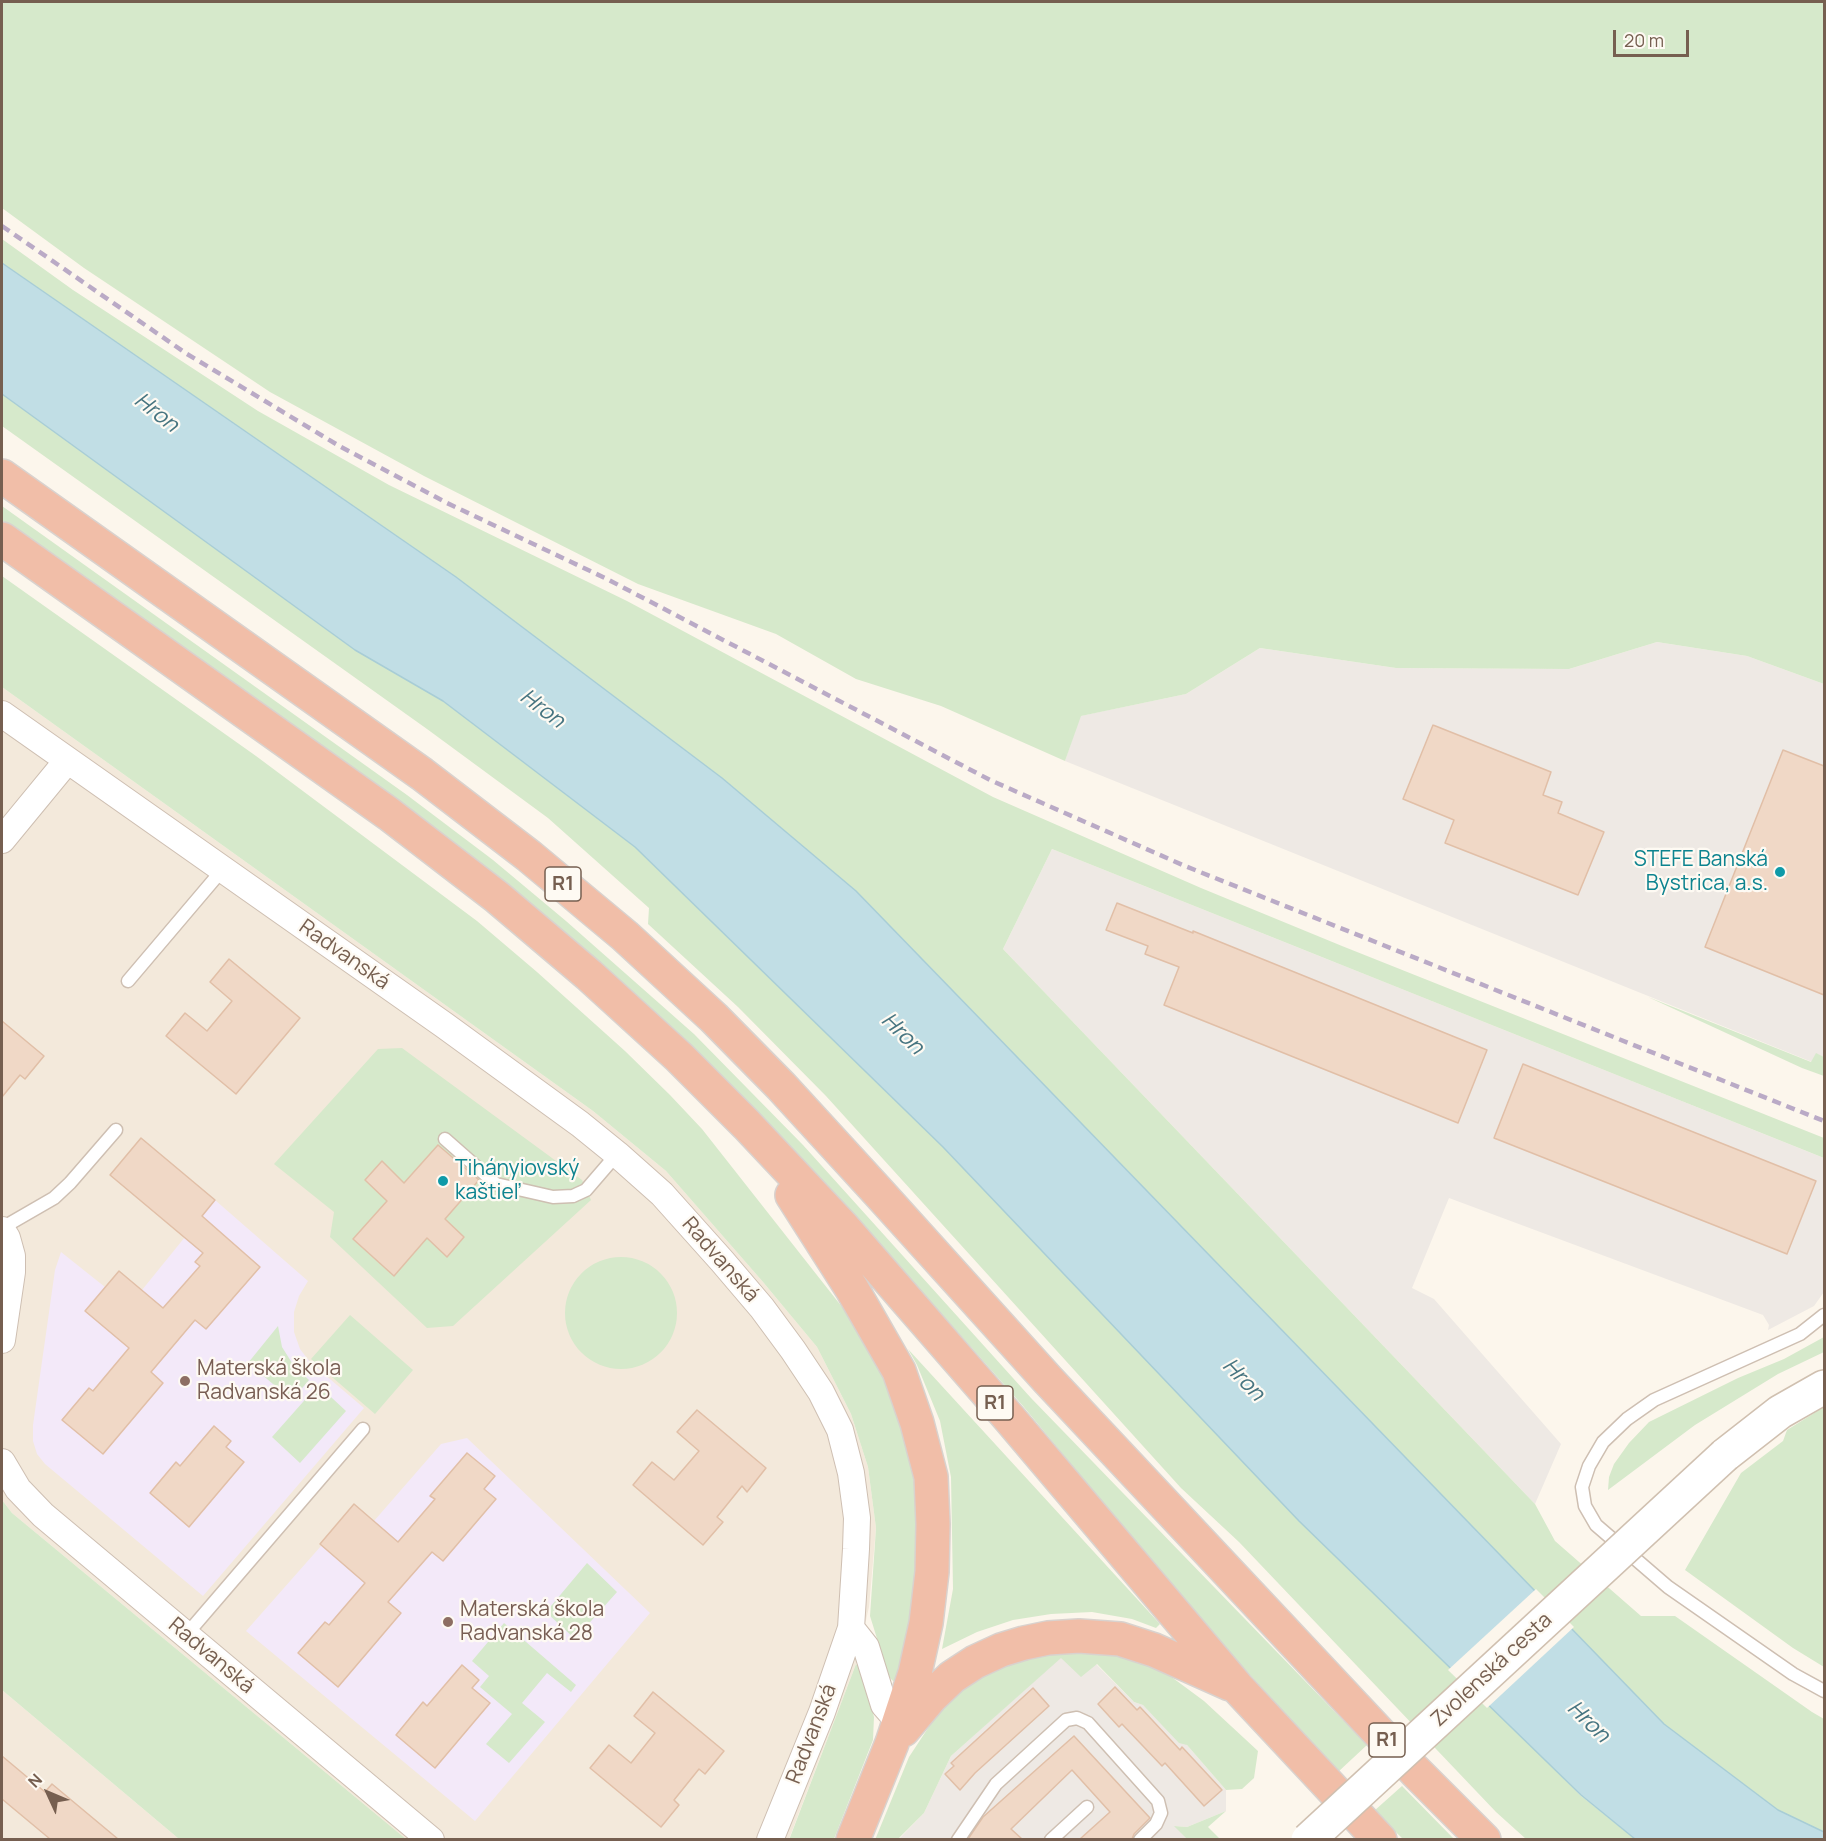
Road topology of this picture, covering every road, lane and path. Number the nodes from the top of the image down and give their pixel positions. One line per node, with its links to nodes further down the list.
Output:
1 (2, 476): 32 (highway, R1)
2 (2, 539): 8 (highway, R1)
3 (2, 714): 4 (street, Radvanská)
4 (68, 760): 5 (street); 6 (street, Radvanská)
5 (2, 840)
6 (223, 869): 7 (lane); 11 (street, Radvanská)
7 (128, 981)
8 (747, 1125): 20 (highway, R1); 22 (highway)
9 (116, 1130): 12 (lane)
10 (445, 1139): 11 (lane)
11 (617, 1154): 18 (street, Radvanská)
12 (2, 1229): 14 (street)
13 (1824, 1315): 21 (lane)
14 (2, 1341)
15 (1824, 1388): 30 (main road, Zvolenská cesta, bridge)
16 (363, 1429): 19 (lane)
17 (2, 1462): 19 (street, Radvanská)
18 (851, 1628): 22 (street); 25 (street, Radvanská)
19 (186, 1635): 24 (street, Radvanská)
20 (1237, 1687): 22 (highway); 31 (highway, R1)
21 (1824, 1691)
22 (896, 1732): 26 (highway)
23 (1087, 1807): 28 (lane)
24 (431, 1839)
25 (770, 1839)
26 (853, 1839)
27 (958, 1839): 29 (lane)
28 (1051, 1839)
29 (1140, 1839)
30 (1308, 1839)
31 (1380, 1839)
32 (1484, 1839)

